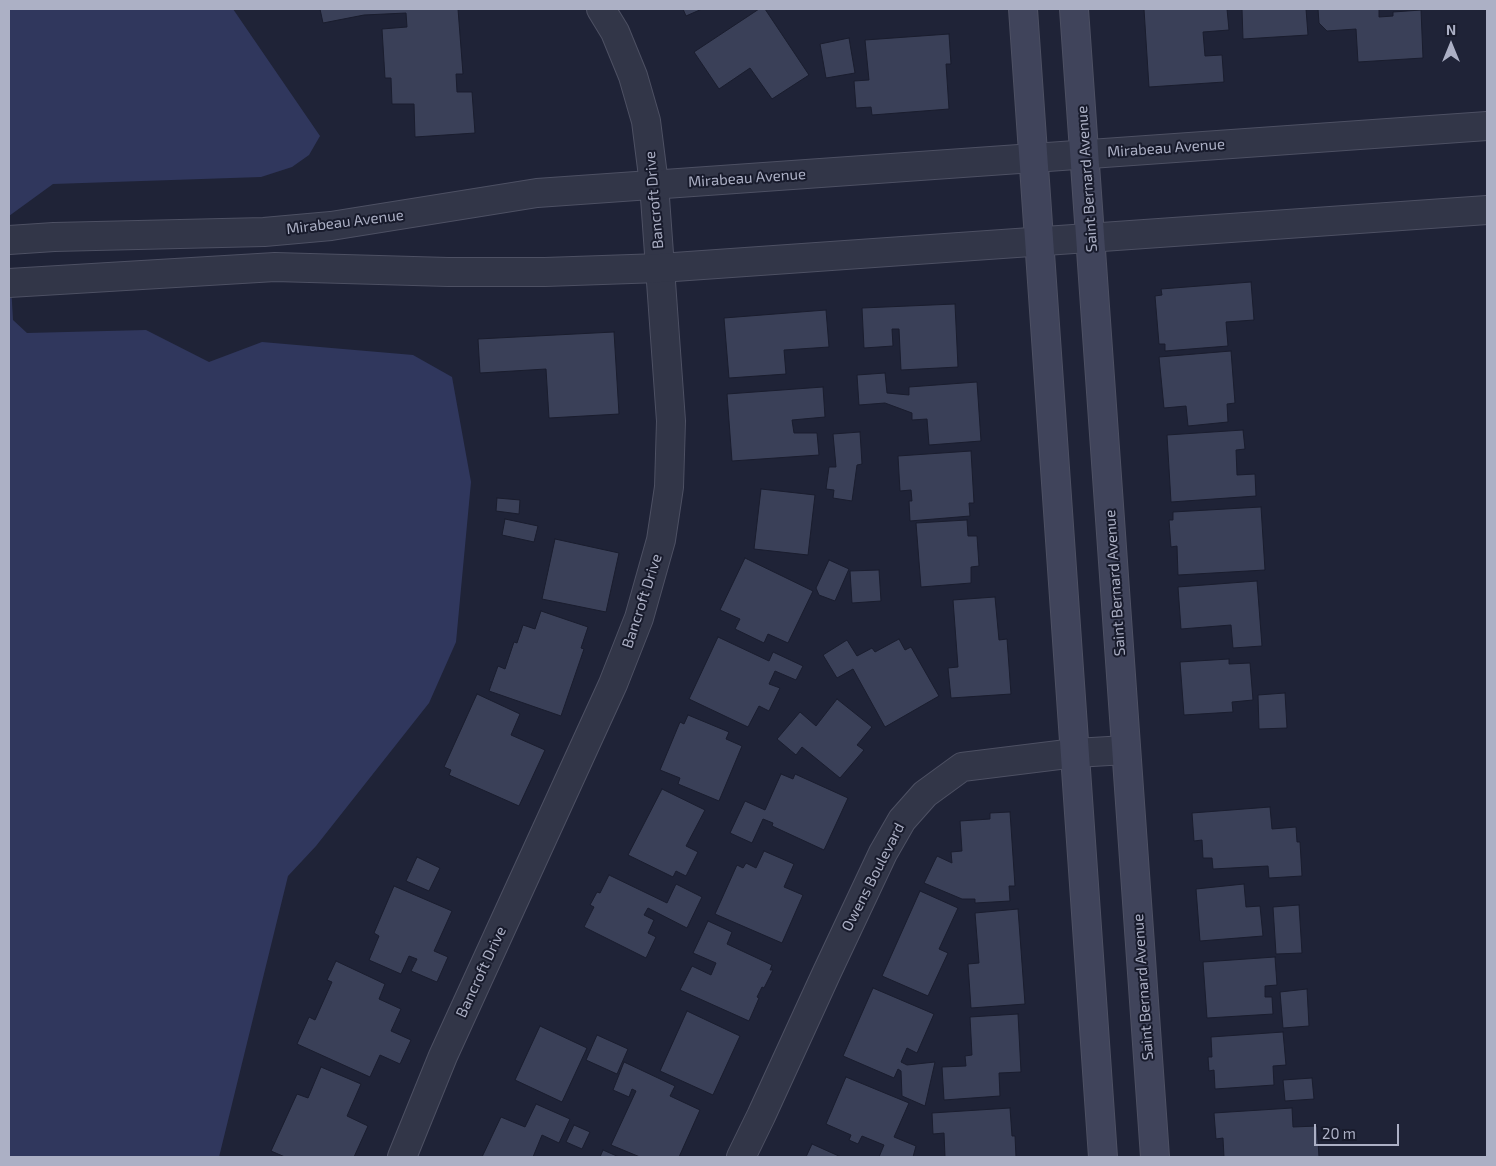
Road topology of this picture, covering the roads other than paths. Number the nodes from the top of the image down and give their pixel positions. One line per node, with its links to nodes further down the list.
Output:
1 (601, 9): 7 (street, Bancroft Drive)
2 (1023, 9): 6 (main road)
3 (1074, 9): 5 (main road, Saint Bernard Avenue)
4 (1487, 126): 5 (street, Mirabeau Avenue)
5 (1085, 154): 6 (street, Mirabeau Avenue); 9 (main road, Saint Bernard Avenue)
6 (1034, 158): 7 (street, Mirabeau Avenue); 11 (main road)
7 (654, 184): 10 (street, Mirabeau Avenue); 12 (street, Bancroft Drive)
8 (1487, 210): 9 (street)
9 (1091, 237): 11 (street); 14 (main road, Saint Bernard Avenue)
10 (9, 240)
11 (1039, 240): 12 (street); 15 (main road)
12 (660, 268): 13 (street); 16 (street, Bancroft Drive)
13 (9, 283)
14 (1126, 750): 15 (street, Owens Boulevard); 19 (main road, Saint Bernard Avenue)
15 (1075, 753): 17 (street, Owens Boulevard); 18 (main road)
16 (402, 1157)
17 (741, 1157)
18 (1103, 1157)
19 (1155, 1157)

